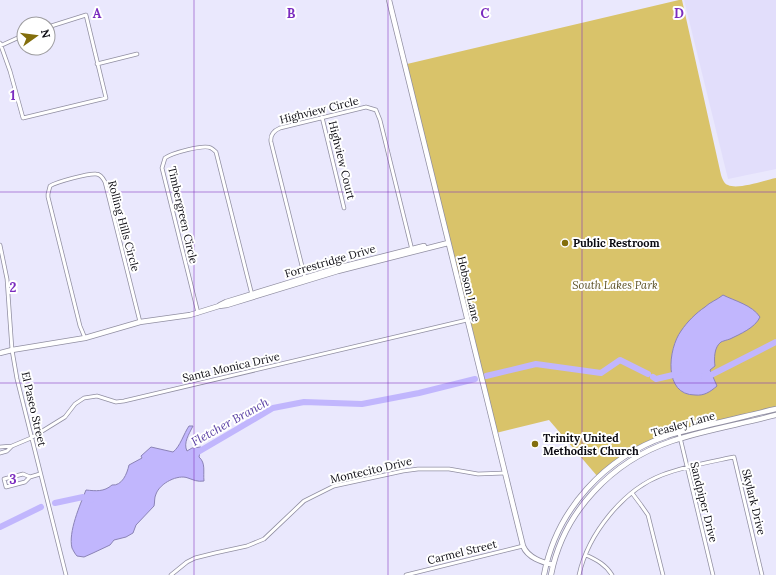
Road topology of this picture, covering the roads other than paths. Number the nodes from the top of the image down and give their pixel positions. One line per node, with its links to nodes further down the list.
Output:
1 (389, 0): 9 (street, Hobson Lane)
2 (56, 25): 6 (street)
3 (16, 38): 4 (street)
4 (0, 45): 6 (street)
5 (137, 54): 6 (street)
6 (97, 64)
7 (322, 117): 8 (street, Highview Court); 11 (street, Highview Circle); 12 (street, Highview Circle)
8 (344, 208)
9 (448, 241): 11 (street, Forrestridge Drive); 15 (street, Hobson Lane)
10 (0, 245): 18 (street, El Paseo Street)
11 (412, 250): 12 (street, Forrestridge Drive)
12 (305, 279): 13 (street, Forrestridge Drive)
13 (252, 296): 14 (street, Forrestridge Drive); 14 (street, Timbergreen Circle)
14 (198, 313): 16 (street, Forrestridge Drive)
15 (467, 320): 23 (street, Santa Monica Drive); 29 (street, Hobson Lane)
16 (140, 322): 17 (street, Forrestridge Drive); 17 (street, Rolling Hills Circle)
17 (85, 338): 18 (street, Forrestridge Drive)
18 (12, 350): 19 (street, Forrestridge Drive); 23 (street, El Paseo Street)
19 (0, 353)
20 (776, 409): 22 (street, Teasley Lane)
21 (776, 415): 24 (street, Teasley Lane)
22 (679, 433): 24 (street, Sandpiper Drive); 35 (street, Teasley Lane)
23 (31, 438): 25 (street, Santa Monica Drive); 30 (street, El Paseo Street)
24 (680, 438): 28 (street, Sandpiper Drive); 36 (street, Teasley Lane)
25 (12, 446): 26 (street, Santa Monica Drive); 27 (street, Santa Monica Drive)
26 (0, 447)
27 (0, 453)
28 (687, 468): 32 (street); 45 (street, Sandpiper Drive); 46 (street, Skylark Drive)
29 (505, 473): 33 (street, Hobson Lane); 38 (street, Montecito Drive)
30 (40, 474): 31 (street); 37 (street, El Paseo Street)
31 (30, 477): 31 (street)
32 (632, 493): 34 (street); 44 (street)
33 (523, 546): 35 (street); 39 (street, Carmel Street)
34 (586, 555): 42 (street); 43 (street)
35 (546, 563): 36 (street); 40 (street, Teasley Lane)
36 (553, 565): 41 (street, Teasley Lane)
37 (66, 575)
38 (171, 575)
39 (406, 575)
40 (544, 575)
41 (551, 575)
42 (580, 575)
43 (612, 575)
44 (663, 575)
45 (713, 575)
46 (762, 575)

